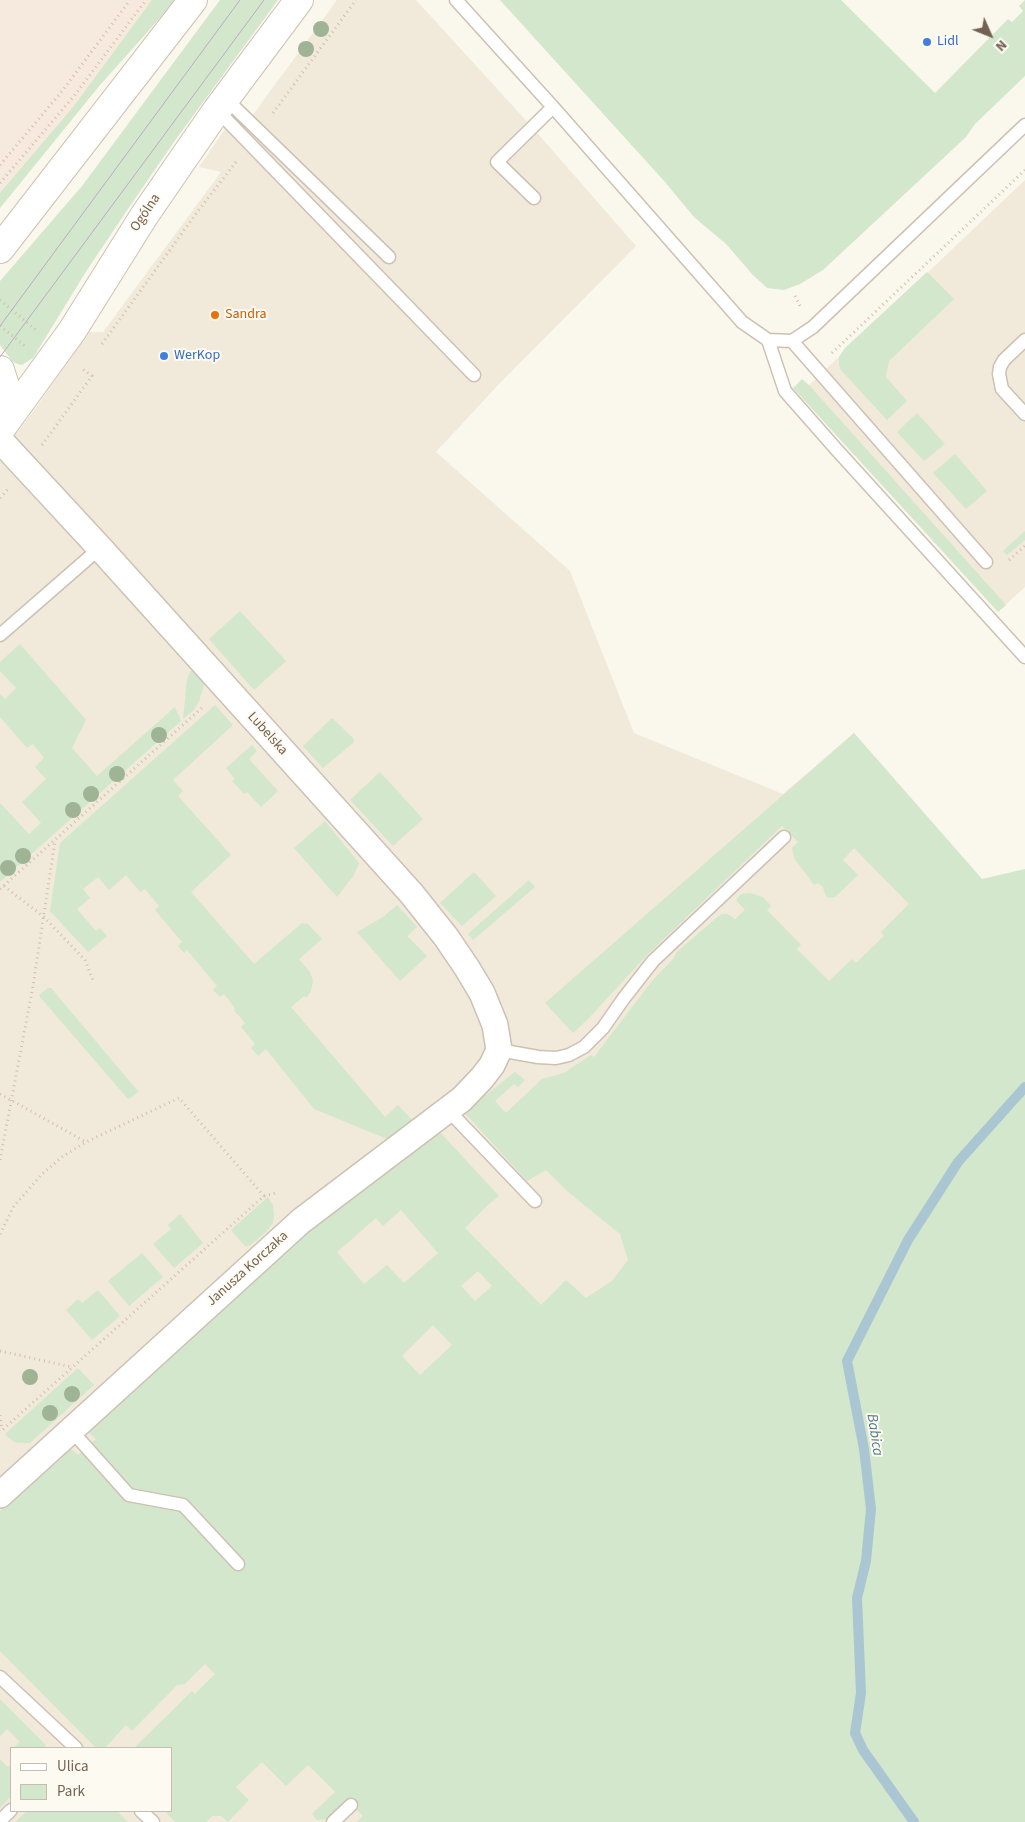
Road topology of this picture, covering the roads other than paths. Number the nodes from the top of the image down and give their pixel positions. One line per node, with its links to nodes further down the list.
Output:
1 (193, 0): 8 (street)
2 (299, 0): 4 (street, Ogólna)
3 (456, 0): 5 (lane)
4 (222, 104): 9 (lane); 14 (lane); 17 (street, Ogólna)
5 (553, 107): 7 (lane); 10 (lane)
6 (1025, 126): 12 (lane)
7 (534, 198)
8 (0, 248)
9 (389, 257)
10 (768, 340): 12 (lane); 22 (lane)
11 (1025, 340): 15 (lane)
12 (792, 341): 20 (lane)
13 (0, 370): 16 (street)
14 (474, 375)
15 (1025, 414)
16 (0, 422)
17 (0, 430)
18 (0, 440): 19 (street, Lubelska)
19 (100, 548): 21 (lane); 24 (street, Lubelska)
20 (986, 562)
21 (0, 635)
22 (1025, 657)
23 (784, 837): 24 (lane)
24 (499, 1050): 25 (street, Janusza Korczaka)
25 (448, 1110): 26 (lane); 27 (street, Janusza Korczaka)
26 (535, 1201)
27 (71, 1430): 28 (street, Janusza Korczaka); 29 (lane)
28 (0, 1495)
29 (238, 1564)
30 (0, 1677): 31 (lane)
31 (73, 1747)
32 (351, 1805): 37 (lane)
33 (10, 1811): 35 (lane)
34 (143, 1812): 36 (lane)
35 (0, 1821)
36 (153, 1822)
37 (333, 1822)

